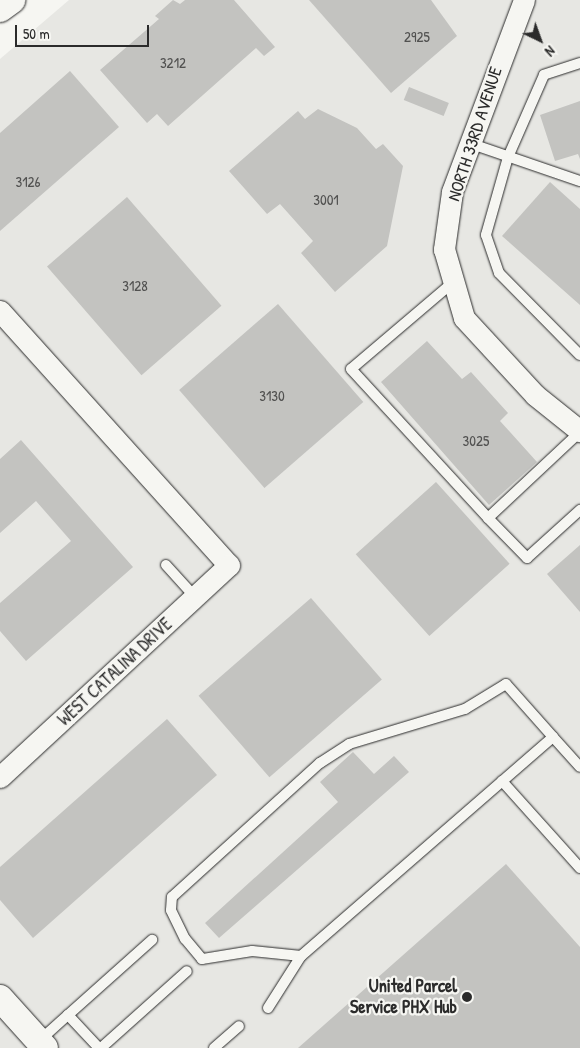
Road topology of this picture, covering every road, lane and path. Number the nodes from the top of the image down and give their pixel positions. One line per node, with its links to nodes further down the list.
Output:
1 (11, 0): 3 (main road)
2 (524, 0): 5 (street, NORTH 33RD AVENUE)
3 (0, 8)
4 (580, 63): 6 (lane)
5 (469, 143): 6 (lane); 8 (street, NORTH 33RD AVENUE)
6 (508, 157): 7 (lane); 10 (lane)
7 (580, 182)
8 (452, 284): 11 (street, NORTH 33RD AVENUE); 13 (lane)
9 (0, 311): 15 (street, WEST CATALINA DRIVE)
10 (580, 355)
11 (580, 432): 13 (lane)
12 (580, 510): 13 (lane)
13 (488, 518)
14 (166, 565): 15 (lane)
15 (196, 597): 18 (street, WEST CATALINA DRIVE)
16 (553, 736): 17 (lane); 19 (lane); 22 (lane)
17 (580, 766)
18 (0, 777)
19 (502, 781): 20 (lane); 22 (lane)
20 (580, 868)
21 (152, 940): 26 (lane)
22 (300, 956): 25 (lane)
23 (187, 971): 29 (lane)
24 (0, 998): 28 (street)
25 (268, 1008)
26 (68, 1015): 28 (lane); 29 (lane)
27 (239, 1026): 30 (lane)
28 (38, 1046)
29 (100, 1048)
30 (214, 1048)

